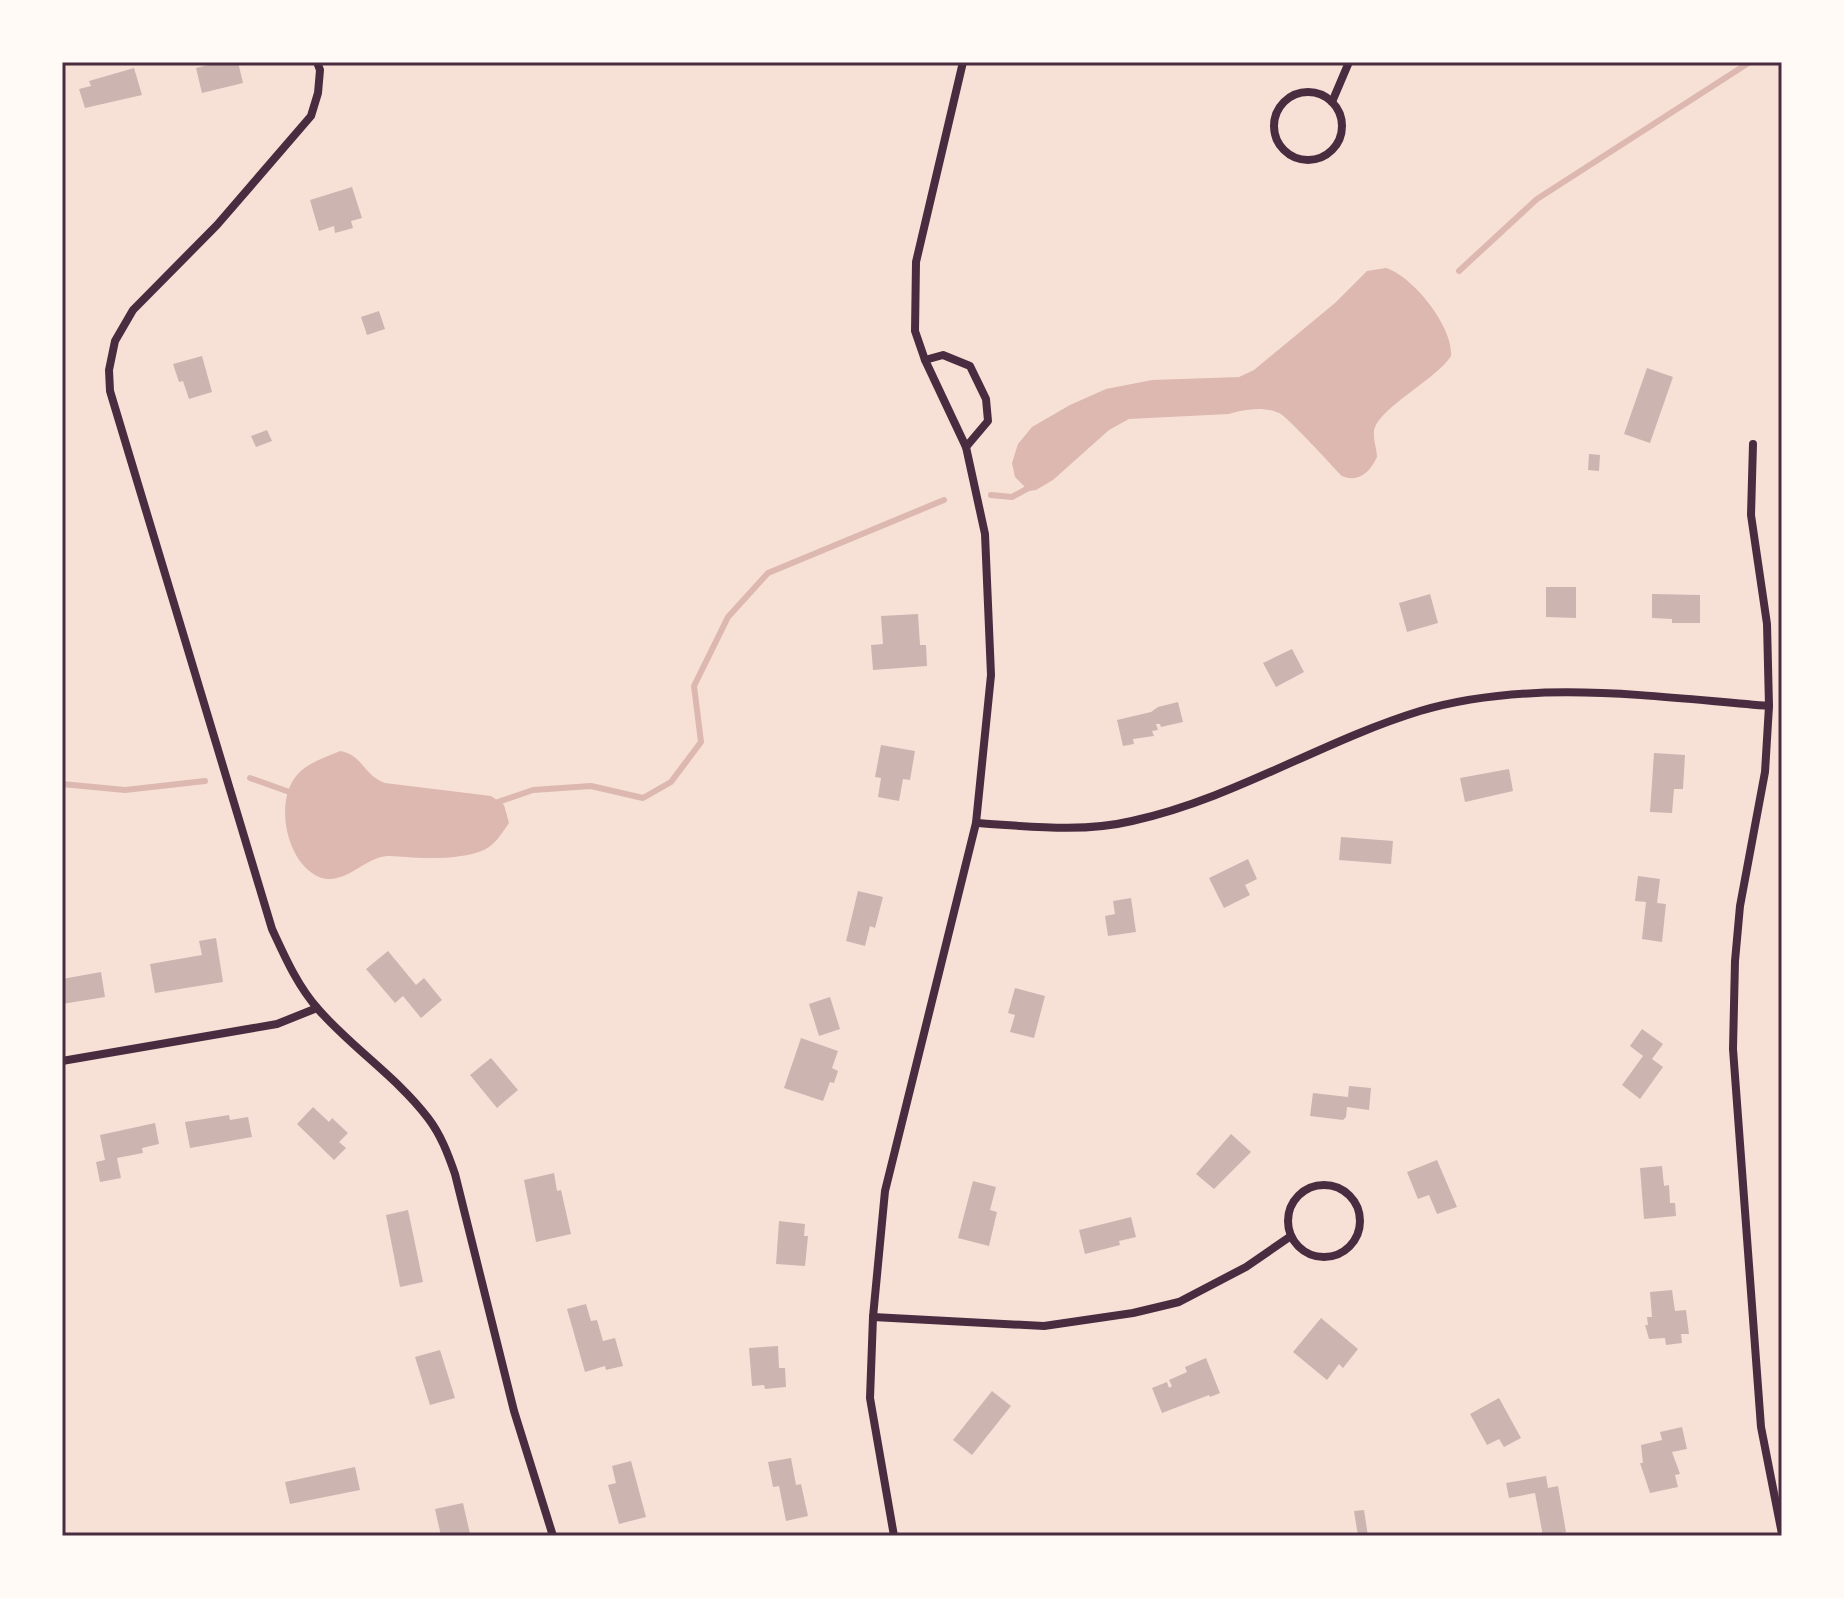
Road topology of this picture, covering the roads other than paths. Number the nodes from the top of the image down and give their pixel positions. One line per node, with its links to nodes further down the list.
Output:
1 (317, 62): 10 (street)
2 (963, 62): 5 (street)
3 (1349, 62): 4 (street)
4 (1332, 102): 4 (street)
5 (925, 360): 7 (street); 7 (street)
6 (1753, 444): 8 (street)
7 (966, 447): 9 (street)
8 (1769, 706): 9 (street); 14 (street)
9 (976, 823): 13 (street)
10 (317, 1008): 11 (street); 15 (street)
11 (62, 1061)
12 (1291, 1236): 12 (street); 13 (street)
13 (873, 1317): 16 (street)
14 (1782, 1534)
15 (553, 1536)
16 (894, 1536)

